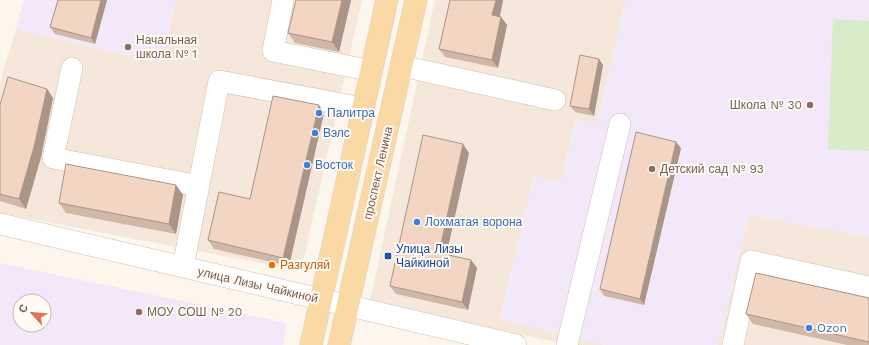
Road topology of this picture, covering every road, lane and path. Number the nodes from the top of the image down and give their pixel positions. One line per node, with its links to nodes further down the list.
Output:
1 (283, 0): 6 (street)
2 (387, 0): 6 (main road)
3 (416, 0): 4 (main road, проспект Ленина)
4 (402, 66): 7 (street); 15 (main road, проспект Ленина)
5 (72, 68): 10 (street)
6 (372, 71): 8 (main road)
7 (555, 100)
8 (363, 108): 10 (street); 14 (main road)
9 (620, 124): 19 (street)
10 (199, 186): 12 (street)
11 (0, 224): 12 (street, улица Лизы Чайкиной)
12 (183, 267): 14 (street, улица Лизы Чайкиной)
13 (869, 287): 20 (street)
14 (321, 300): 15 (street, улица Лизы Чайкиной); 16 (main road)
15 (347, 306): 17 (main road, проспект Ленина); 18 (street, улица Лизы Чайкиной)
16 (311, 345)
17 (339, 345)
18 (516, 345)
19 (567, 345)
20 (733, 345)

